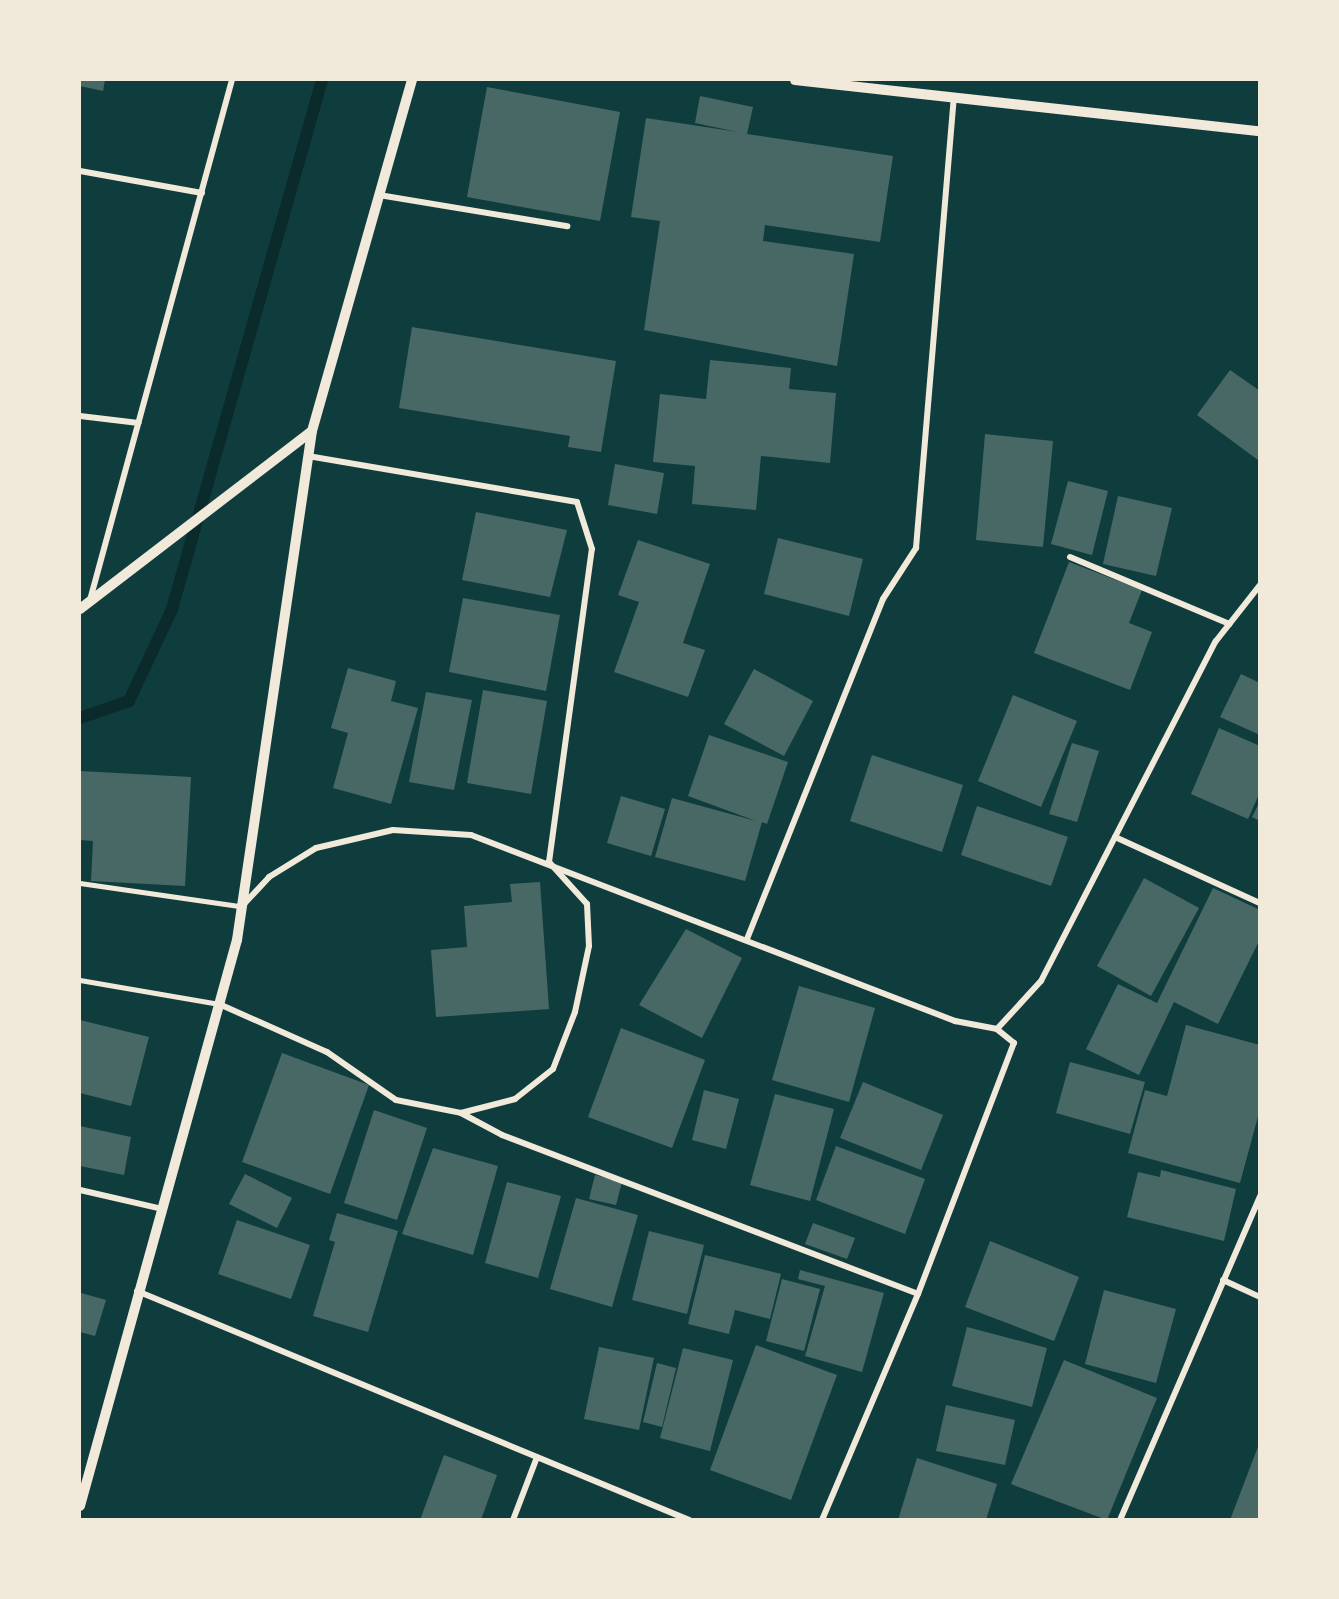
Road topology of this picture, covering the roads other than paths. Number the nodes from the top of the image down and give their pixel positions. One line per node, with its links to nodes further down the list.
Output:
1 (232, 80): 7 (street)
2 (411, 80): 8 (street)
3 (795, 80): 4 (street)
4 (954, 97): 5 (street); 24 (street)
5 (1260, 131)
6 (80, 171): 7 (street)
7 (202, 193): 11 (street)
8 (378, 195): 9 (street); 12 (street)
9 (567, 226)
10 (80, 416): 11 (street)
11 (139, 423): 16 (street)
12 (312, 431): 13 (street); 16 (street)
13 (308, 456): 20 (street); 23 (street)
14 (1070, 557): 18 (street)
15 (1260, 585): 18 (street)
16 (89, 602): 17 (street)
17 (80, 609)
18 (1229, 624): 19 (street)
19 (1115, 837): 22 (street); 27 (street)
20 (549, 862): 23 (street); 24 (street); 28 (street)
21 (80, 883): 23 (lane)
22 (1260, 903)
23 (242, 906): 26 (street)
24 (747, 939): 27 (street)
25 (80, 980): 26 (lane)
26 (219, 1004): 28 (street); 31 (street)
27 (997, 1029): 34 (street)
28 (461, 1113): 34 (street)
29 (80, 1190): 31 (street)
30 (1260, 1196): 32 (street)
31 (162, 1209): 33 (street)
32 (1223, 1280): 35 (street); 42 (street)
33 (136, 1291): 36 (street); 37 (street)
34 (918, 1294): 41 (street)
35 (1260, 1297)
36 (537, 1457): 39 (street); 40 (street)
37 (81, 1487): 38 (street)
38 (80, 1506)
39 (513, 1520)
40 (688, 1520)
41 (822, 1520)
42 (1120, 1520)

